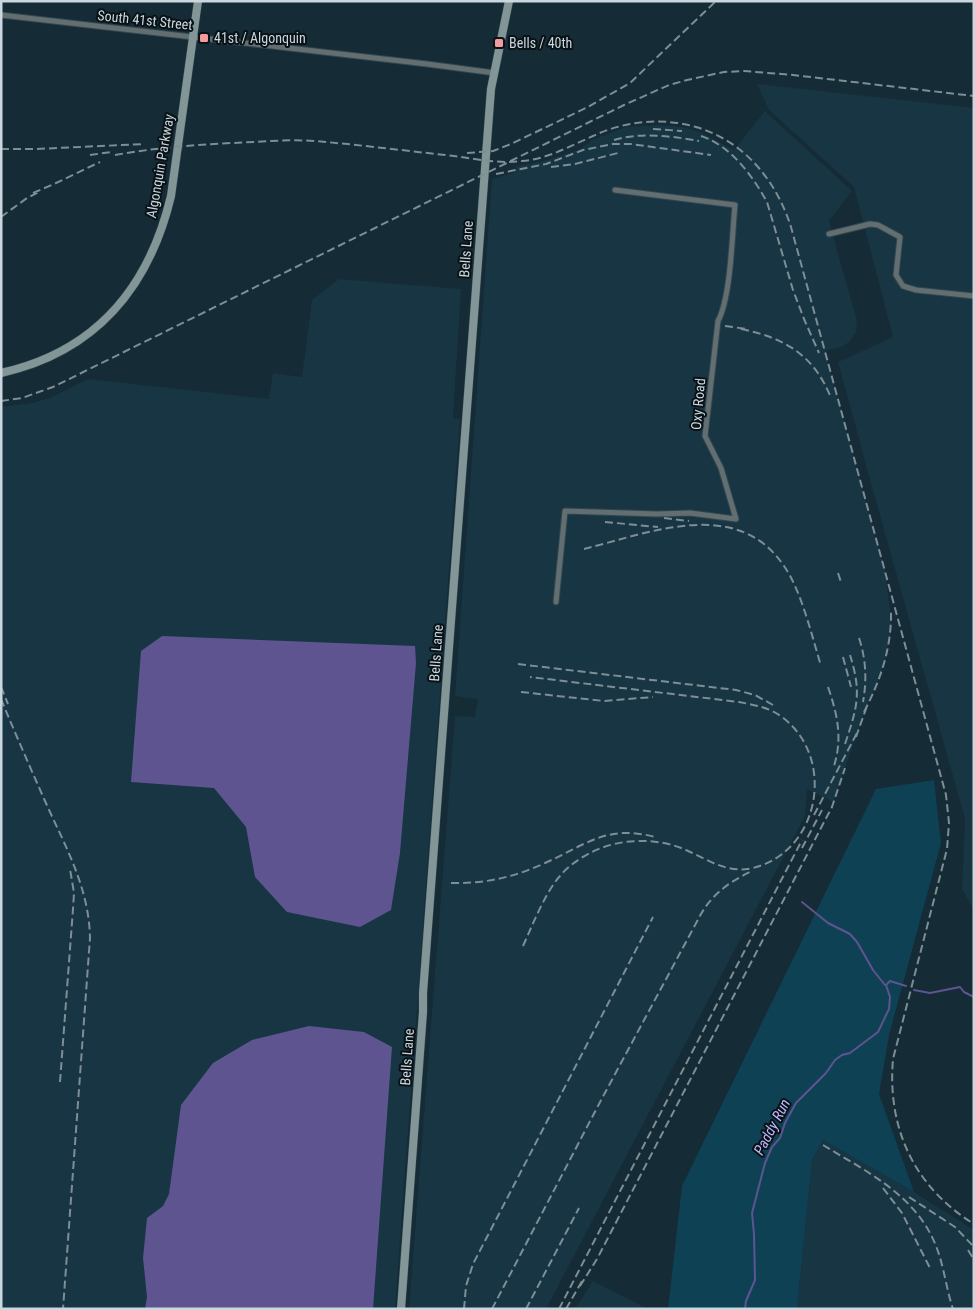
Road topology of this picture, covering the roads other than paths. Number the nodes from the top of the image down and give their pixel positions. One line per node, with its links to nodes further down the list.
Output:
1 (198, 1): 4 (street, Algonquin Parkway)
2 (507, 3): 5 (street, Bells Lane)
3 (1, 15): 4 (street, South 41st Street)
4 (194, 37): 5 (street, South 41st Street); 9 (street, Algonquin Parkway)
5 (495, 73): 11 (street, Bells Lane)
6 (615, 190): 10 (street, Oxy Road)
7 (829, 234): 8 (street)
8 (974, 296)
9 (1, 373)
10 (556, 602)
11 (401, 1309)

